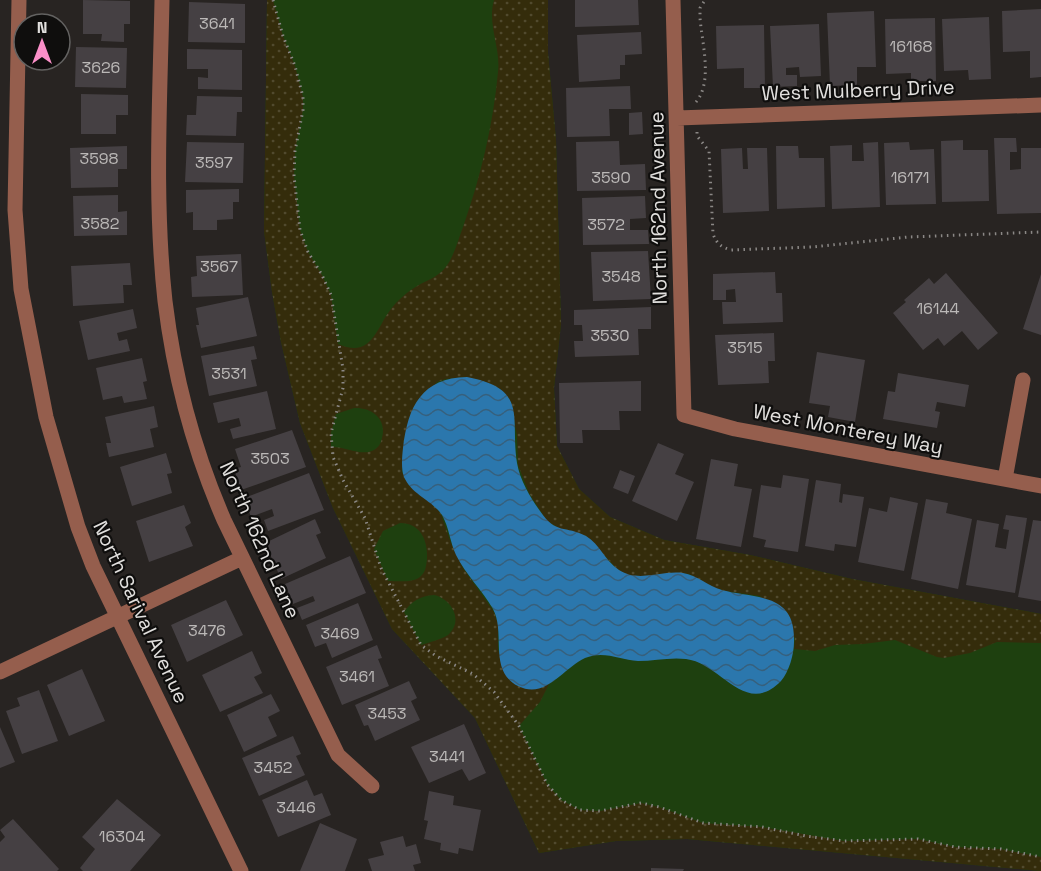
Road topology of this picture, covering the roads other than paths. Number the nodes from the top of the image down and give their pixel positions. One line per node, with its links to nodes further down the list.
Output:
1 (19, 0): 11 (street, North Sarival Avenue)
2 (162, 0): 10 (street, North 162nd Lane)
3 (673, 0): 5 (street, North 162nd Avenue)
4 (1041, 105): 5 (street, West Mulberry Drive)
5 (677, 118): 7 (street, North 162nd Avenue)
6 (1023, 380): 8 (street)
7 (684, 415): 8 (street, West Monterey Way)
8 (1005, 479): 9 (street, West Monterey Way)
9 (1041, 486)
10 (242, 558): 11 (street); 13 (street, North 162nd Lane)
11 (117, 618): 12 (street); 14 (street, North Sarival Avenue)
12 (0, 672)
13 (372, 786)
14 (241, 871)

